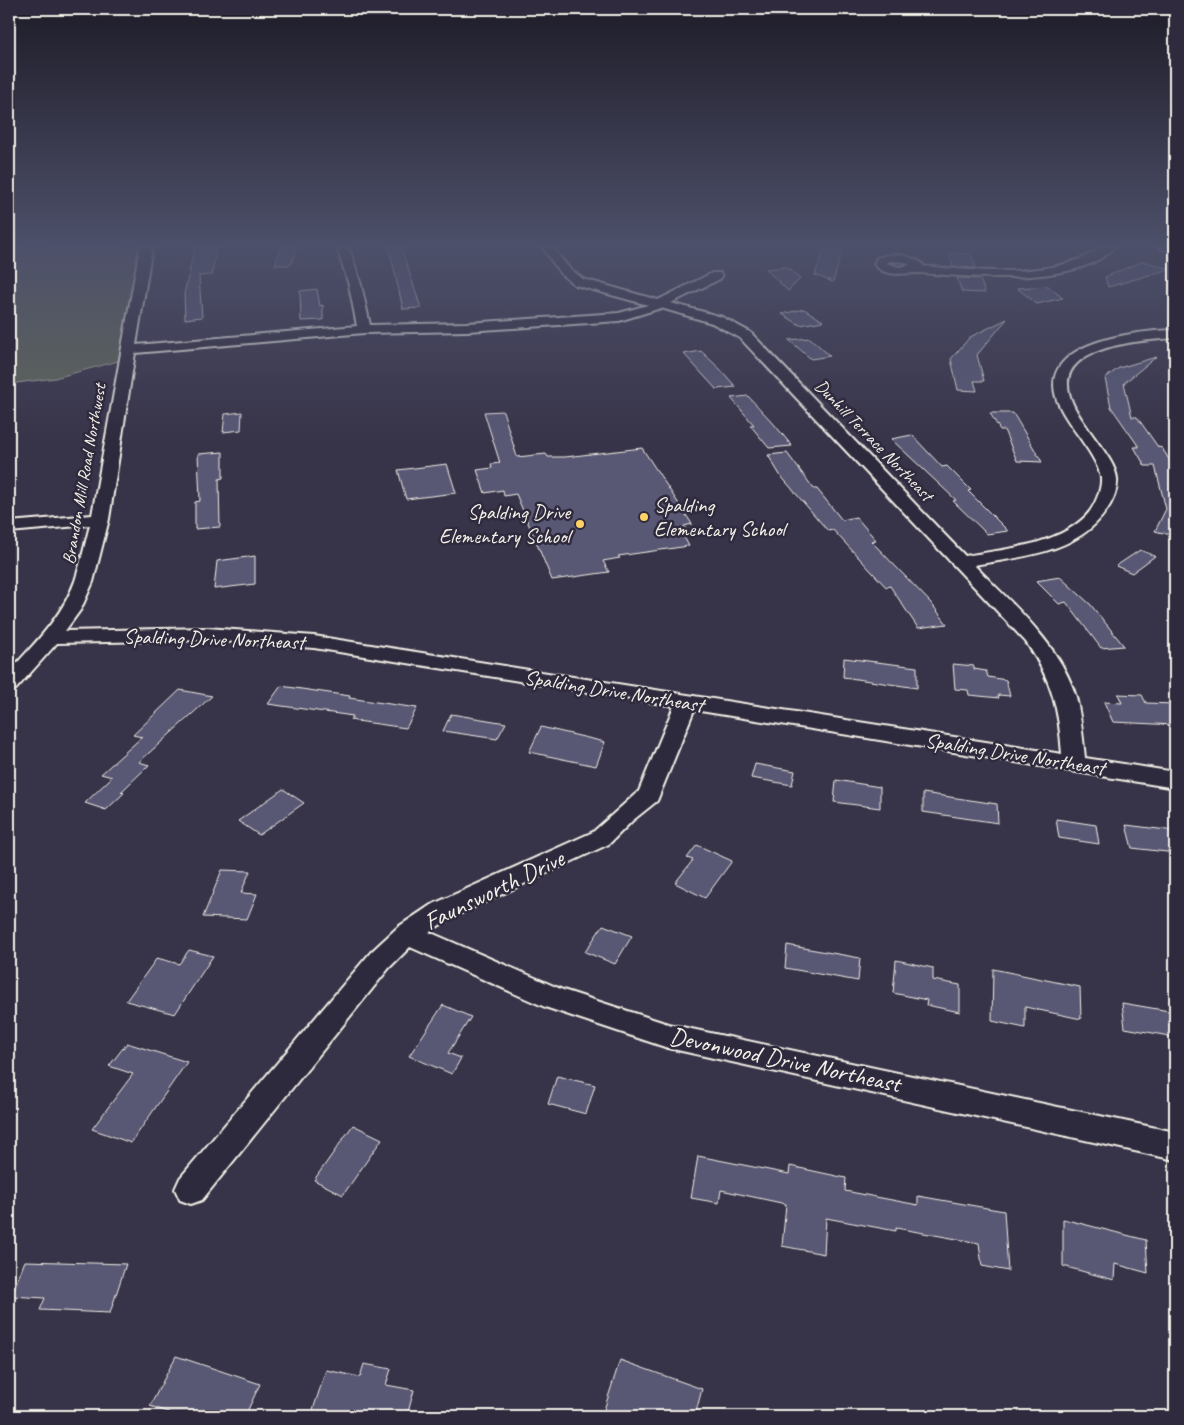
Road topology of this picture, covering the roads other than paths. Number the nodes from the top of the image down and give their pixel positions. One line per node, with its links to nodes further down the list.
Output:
1 (134, 314): 7 (street, Brandon Mill Road Northwest)
2 (361, 314): 5 (street)
3 (635, 314): 5 (street)
4 (692, 314): 10 (street, Dunhill Terrace Northeast)
5 (364, 329): 7 (street)
6 (1175, 334): 10 (street)
7 (128, 350): 8 (street, Brandon Mill Road Northwest)
8 (100, 519): 9 (street); 11 (street, Brandon Mill Road Northwest)
9 (9, 528)
10 (962, 562): 14 (street, Dunhill Terrace Northeast)
11 (51, 637): 12 (street, Brandon Mill Road Northwest); 13 (street, Spalding Drive Northeast)
12 (9, 684)
13 (686, 703): 14 (street, Spalding Drive Northeast); 16 (street, Faunsworth Drive)
14 (1074, 764): 15 (street, Spalding Drive Northeast)
15 (1175, 780)
16 (407, 934): 17 (street, Devonwood Drive Northeast); 18 (street, Faunsworth Drive)
17 (1175, 1146)
18 (191, 1189)

